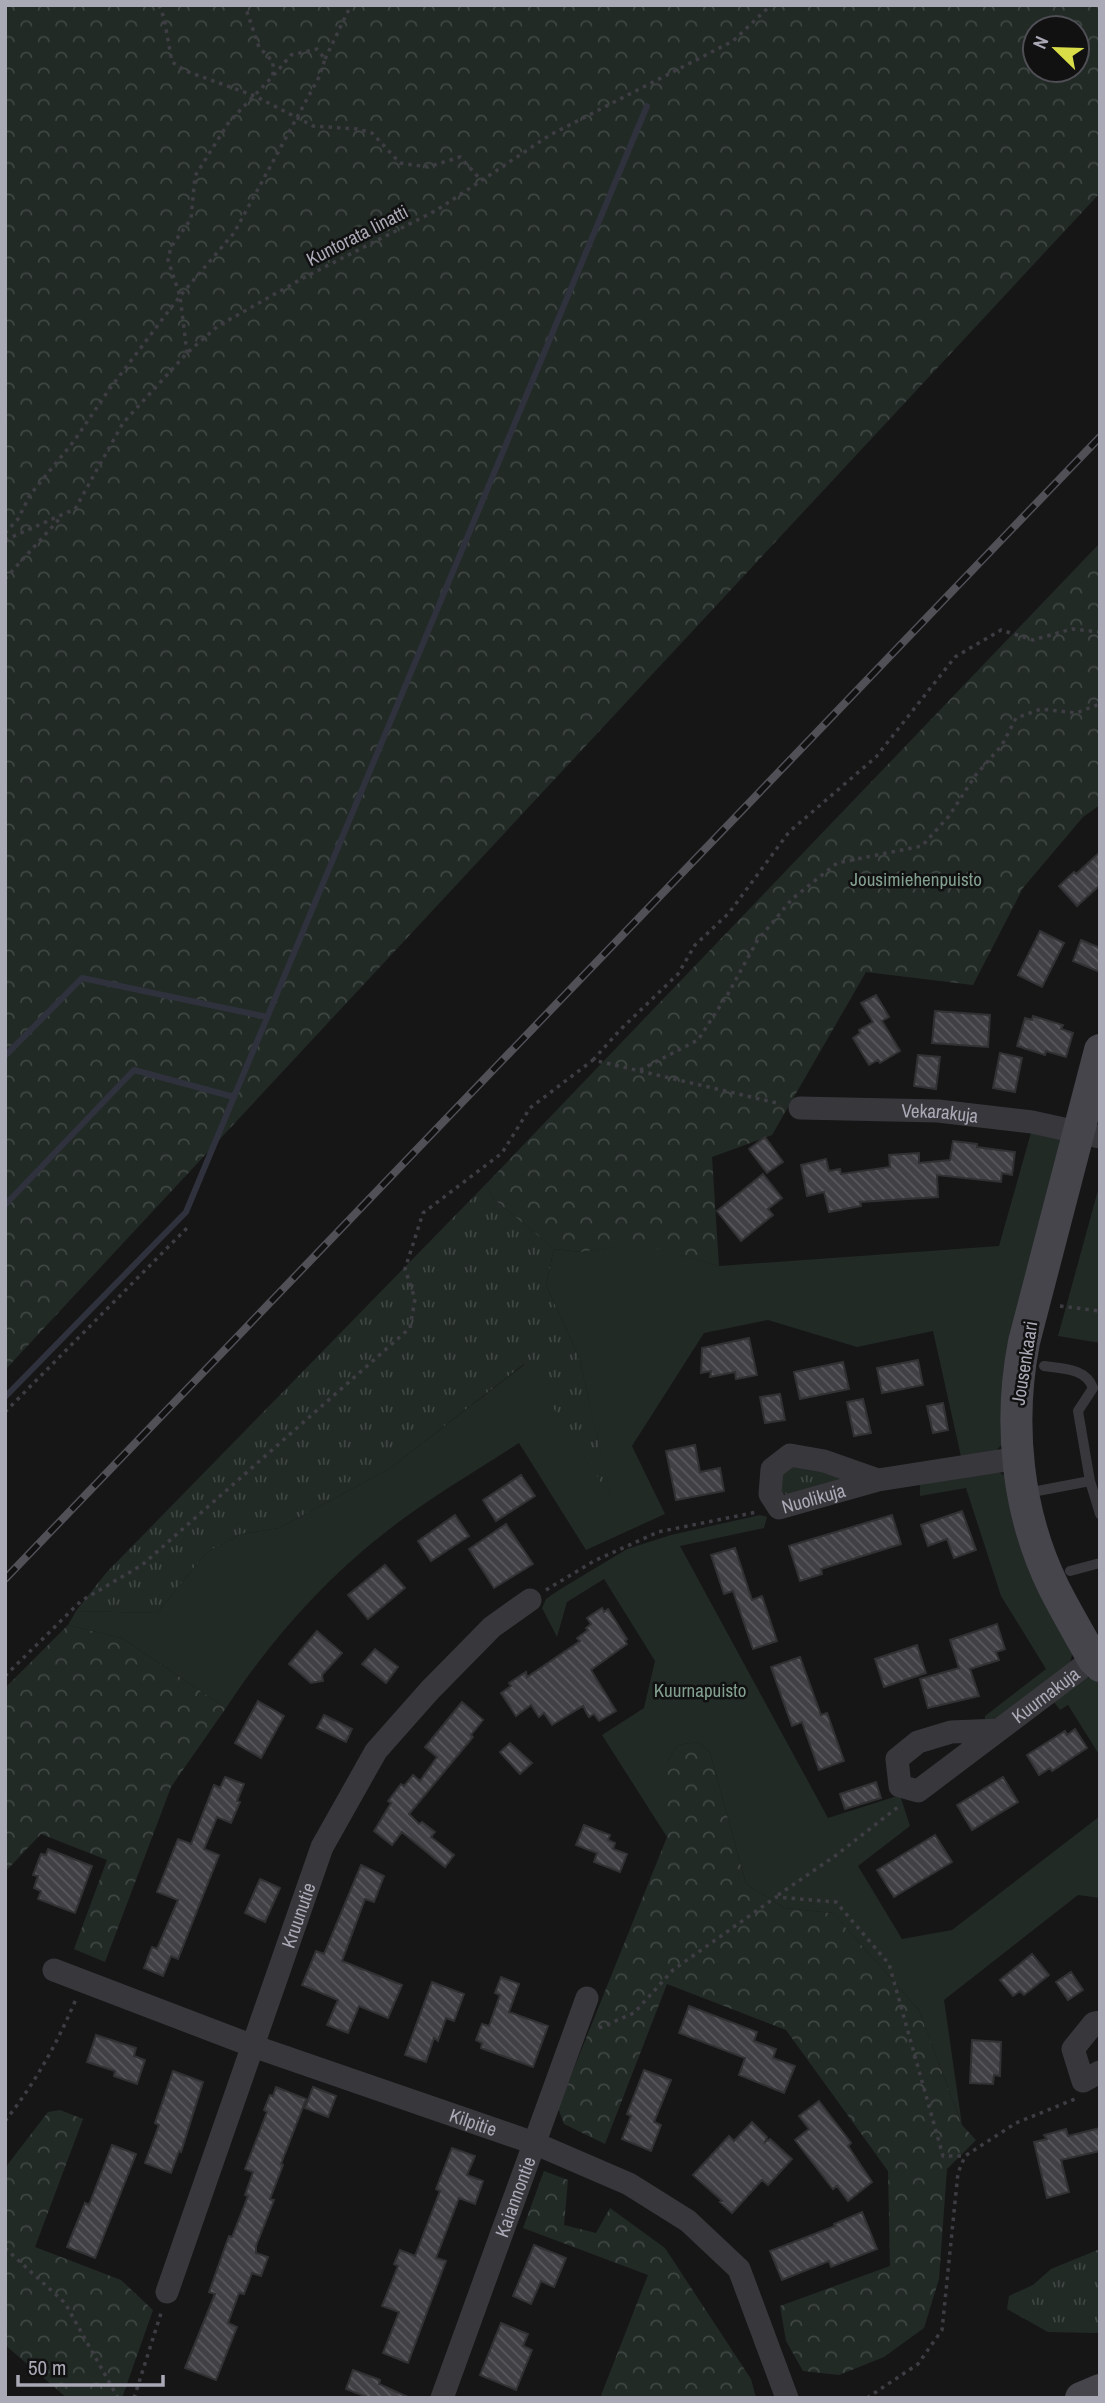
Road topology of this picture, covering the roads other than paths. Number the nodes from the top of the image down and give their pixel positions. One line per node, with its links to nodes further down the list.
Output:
1 (1100, 1050): 3 (street, Jousenkaari)
2 (800, 1108): 3 (street, Vekarakuja)
3 (1090, 1134): 6 (street, Jousenkaari)
4 (1044, 1366): 5 (lane)
5 (1096, 1391): 8 (lane)
6 (1018, 1458): 7 (street, Nuolikuja); 9 (street, Jousenkaari)
7 (878, 1480): 7 (street, Nuolikuja)
8 (1090, 1481): 9 (lane); 10 (lane)
9 (1024, 1494): 14 (street, Jousenkaari)
10 (1100, 1514)
11 (1100, 1563): 12 (lane)
12 (1070, 1571)
13 (530, 1600): 19 (street, Kruunutie)
14 (1096, 1662): 15 (street, Kuurnakuja)
15 (999, 1730): 15 (street, Kuurnakuja)
16 (54, 1970): 19 (street, Kilpitie)
17 (587, 1998): 21 (street, Kaiannontie)
18 (1100, 2022): 20 (street)
19 (253, 2046): 21 (street, Kilpitie); 22 (street, Kruunutie)
20 (1100, 2072)
21 (534, 2143): 24 (street, Kaiannontie); 25 (street, Kilpitie)
22 (167, 2292)
23 (1100, 2390): 26 (street)
24 (442, 2398)
25 (787, 2398)
26 (1081, 2398)

